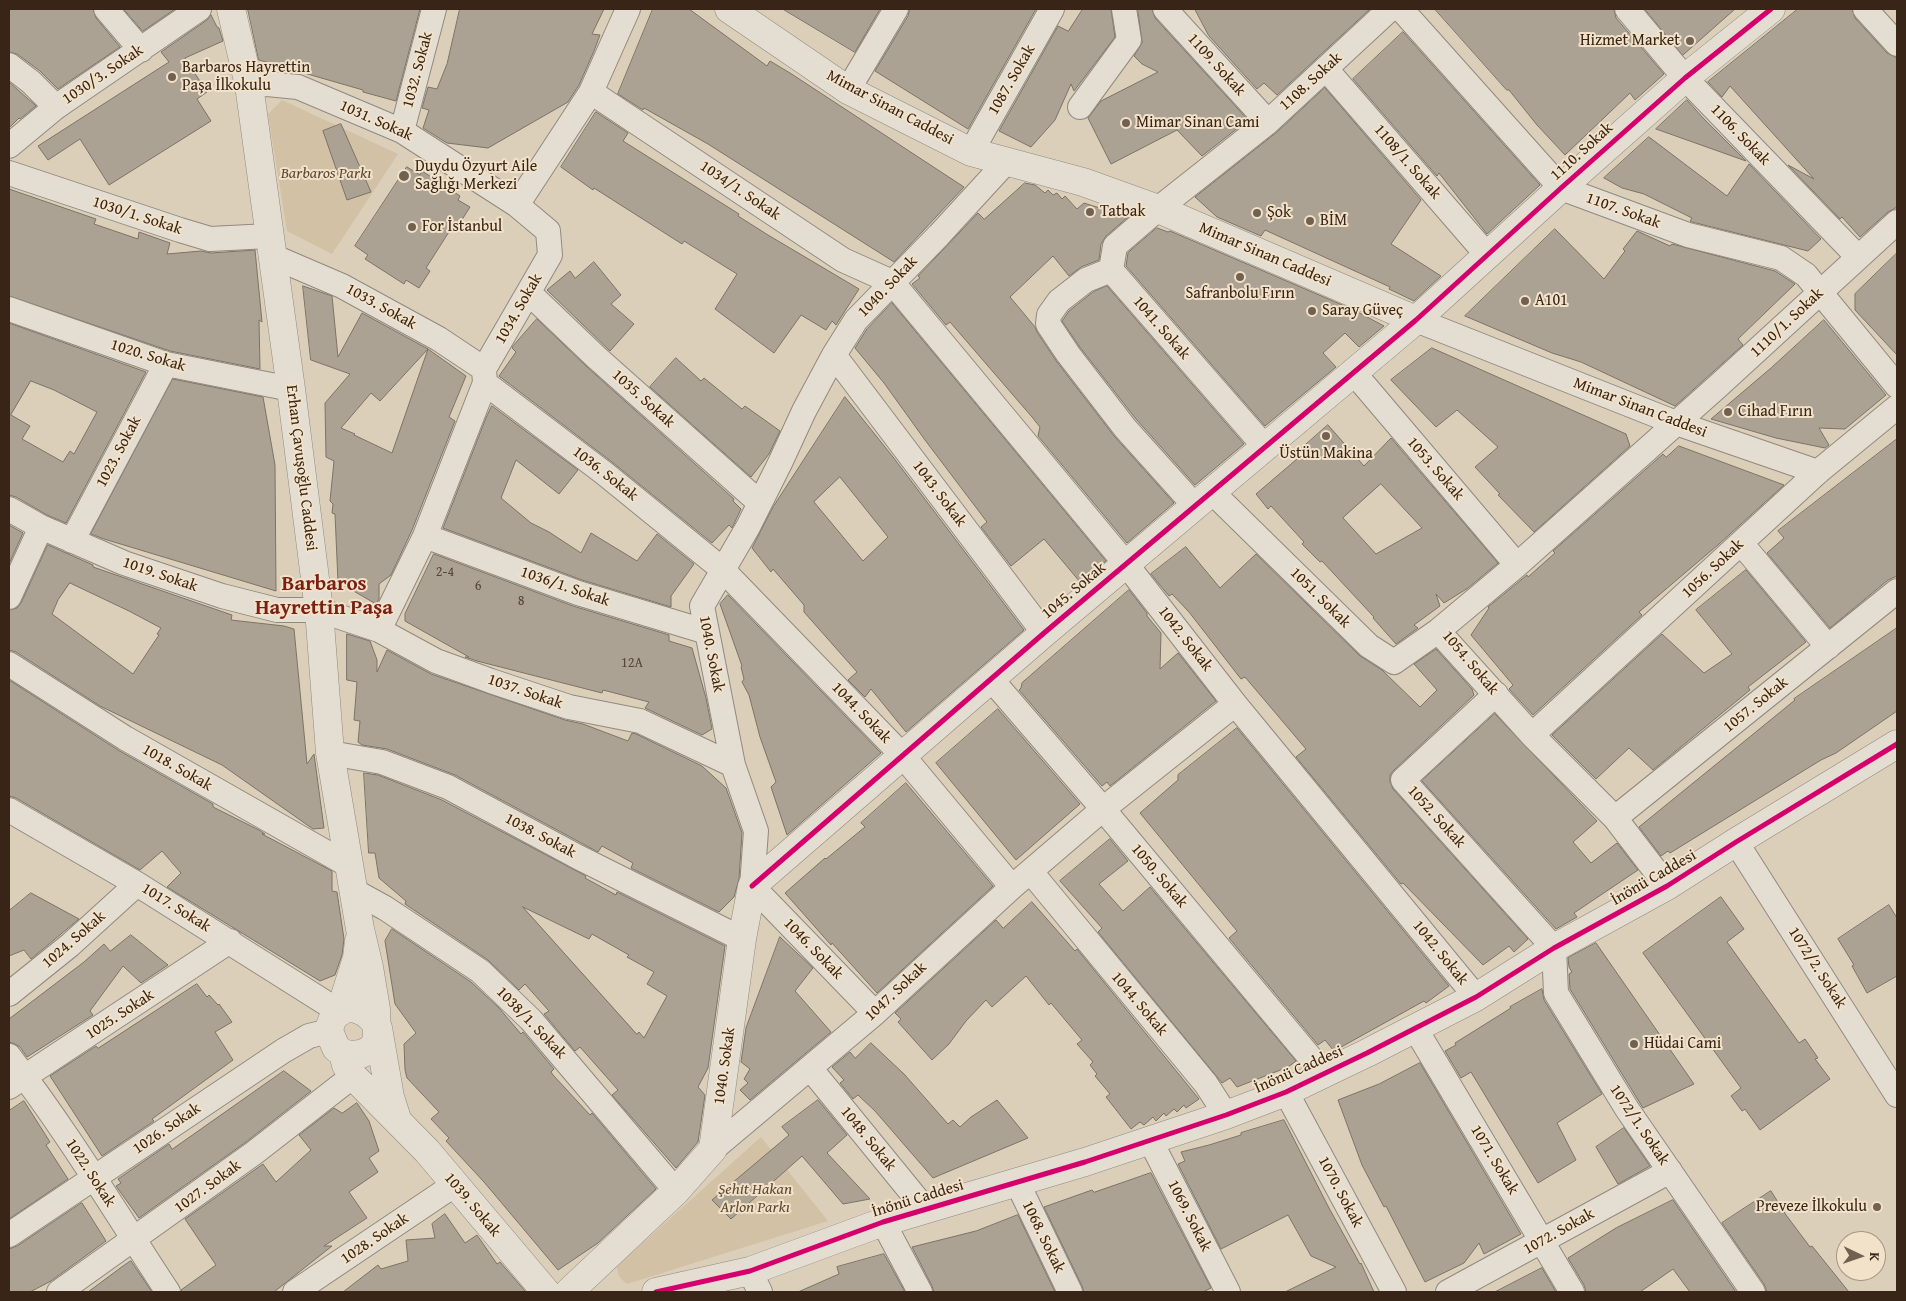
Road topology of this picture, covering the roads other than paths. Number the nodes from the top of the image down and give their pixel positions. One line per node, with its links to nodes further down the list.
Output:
1 (106, 9): 17 (street)
2 (199, 9): 17 (street, 1030/3. Sokak)
3 (232, 9): 21 (street, Erhan Çavuşoğlu Caddesi)
4 (434, 9): 27 (street, 1032. Sokak)
5 (628, 9): 23 (street)
6 (729, 9): 22 (street, Mimar Sinan Caddesi)
7 (896, 9): 22 (street)
8 (1052, 9): 29 (street, 1087. Sokak)
9 (1124, 9): 24 (street)
10 (1165, 9): 26 (street, 1109. Sokak)
11 (1390, 9): 19 (street, 1108. Sokak)
12 (1401, 9): 32 (street, 1107. Sokak)
13 (1627, 9): 20 (street, 1106. Sokak)
14 (1771, 9): 20 (street, 1110. Sokak)
15 (1865, 9): 16 (street)
16 (1897, 44)
17 (141, 50): 25 (street, 1030/3. Sokak)
18 (9, 65): 25 (street)
19 (1326, 69): 26 (street, 1108. Sokak); 37 (street, 1108/1. Sokak)
20 (1685, 78): 32 (street, 1110. Sokak); 38 (street, 1106. Sokak)
21 (249, 85): 27 (street, 1031. Sokak); 36 (street, Erhan Çavuşoğlu Caddesi)
22 (848, 90): 29 (street, Mimar Sinan Caddesi)
23 (591, 92): 33 (street); 40 (street, 1034/1. Sokak)
24 (1080, 106)
25 (56, 107): 28 (street, 1030/3. Sokak)
26 (1268, 122): 34 (street, 1108. Sokak)
27 (402, 130): 33 (street, 1031. Sokak)
28 (9, 146)
29 (971, 152): 30 (street, Mimar Sinan Caddesi)
30 (1006, 161): 34 (street, Mimar Sinan Caddesi); 40 (street, 1040. Sokak)
31 (9, 173): 36 (street, 1030/1. Sokak)
32 (1561, 188): 37 (street, 1110. Sokak); 42 (street, 1107. Sokak)
33 (517, 205): 41 (street, 1034. Sokak)
34 (1158, 208): 39 (street); 44 (street, Mimar Sinan Caddesi)
35 (1897, 222): 38 (street, 1110/1. Sokak)
36 (271, 246): 48 (street, 1033. Sokak); 50 (street, Erhan Çavuşoğlu Caddesi)
37 (1488, 256): 44 (street, 1110. Sokak)
38 (1858, 257): 42 (street, 1110/1. Sokak)
39 (1111, 270): 53 (street, 1041. Sokak); 55 (street)
40 (892, 282): 45 (street, 1040. Sokak); 62 (street, 1042. Sokak)
41 (529, 293): 48 (street, 1034. Sokak); 56 (street, 1035. Sokak)
42 (1820, 293): 49 (street, 1107. Sokak); 52 (street, 1110/1. Sokak)
43 (9, 309): 46 (street, 1020. Sokak)
44 (1416, 320): 47 (street, 1045. Sokak); 52 (street, Mimar Sinan Caddesi)
45 (834, 355): 56 (street, 1040. Sokak); 71 (street, 1043. Sokak)
46 (166, 364): 50 (street, 1020. Sokak); 60 (street, 1023. Sokak)
47 (1354, 373): 53 (street, 1045. Sokak); 63 (street, 1053. Sokak)
48 (484, 376): 59 (street, 1034. Sokak); 64 (street, 1036. Sokak)
49 (1897, 386)
50 (292, 389): 67 (street, Erhan Çavuşoğlu Caddesi)
51 (1897, 406): 54 (street, 1056. Sokak)
52 (1676, 423): 54 (street, Mimar Sinan Caddesi); 63 (street, 1054. Sokak)
53 (1265, 447): 55 (street, 1045. Sokak)
54 (1818, 472): 61 (street, 1056. Sokak)
55 (1203, 499): 62 (street, 1045. Sokak); 69 (street, 1051. Sokak)
56 (760, 503): 64 (street, 1040. Sokak)
57 (9, 509): 58 (street, 1019. Sokak)
58 (42, 527): 60 (street, 1019. Sokak); 66 (street)
59 (425, 536): 68 (street, 1034. Sokak); 70 (street, 1036/1. Sokak)
60 (72, 540): 67 (street, 1019. Sokak)
61 (1741, 543): 72 (street); 77 (street, 1056. Sokak)
62 (1126, 564): 71 (street, 1045. Sokak); 76 (street, 1042. Sokak)
63 (1517, 565): 69 (street, 1054. Sokak)
64 (722, 569): 70 (street, 1040. Sokak); 80 (street, 1044. Sokak)
65 (1897, 591): 72 (street, 1057. Sokak)
66 (9, 597)
67 (319, 610): 68 (street, 1037. Sokak); 79 (street, Erhan Çavuşoğlu Caddesi)
68 (379, 630): 81 (street, 1037. Sokak)
69 (1438, 631): 75 (street, 1054. Sokak)
70 (706, 632): 81 (street, 1040. Sokak)
71 (1044, 633): 74 (street, 1045. Sokak)
72 (1828, 647): 84 (street, 1057. Sokak)
73 (9, 664): 87 (street, 1018. Sokak)
74 (991, 679): 80 (street, 1045. Sokak); 82 (street, 1050. Sokak)
75 (1496, 694): 77 (street, 1054. Sokak); 95 (street, 1052. Sokak)
76 (1235, 704): 82 (street, 1047. Sokak); 97 (street, 1042. Sokak)
77 (1532, 735): 84 (street, 1054. Sokak)
78 (1897, 744): 85 (street, İnönü Caddesi)
79 (330, 753): 87 (street, Erhan Çavuşoğlu Caddesi); 93 (street, 1038. Sokak)
80 (903, 756): 89 (street, 1045. Sokak); 91 (street, 1044. Sokak)
81 (733, 765): 89 (street, 1040. Sokak)
82 (1104, 809): 86 (street, 1047. Sokak); 104 (street, 1050. Sokak)
83 (9, 810): 88 (street, 1017. Sokak)
84 (1615, 818): 90 (street, 1054. Sokak)
85 (1736, 842): 90 (street, İnönü Caddesi); 106 (street, 1072/2. Sokak)
86 (1030, 872): 91 (street, 1047. Sokak); 108 (street, 1044. Sokak)
87 (352, 878): 92 (street, Erhan Çavuşoğlu Caddesi); 116 (street, 1038/1. Sokak)
88 (137, 884): 94 (street, 1017. Sokak); 96 (street, 1024. Sokak)
89 (752, 886): 93 (street, 1040. Sokak); 98 (street, 1046. Sokak)
90 (1668, 886): 95 (street, İnönü Caddesi)
91 (1012, 887): 98 (street, 1047. Sokak)
92 (360, 929): 99 (street); 101 (street)
93 (742, 939): 111 (street, 1040. Sokak)
94 (230, 942): 101 (street, 1017. Sokak); 105 (street, 1025. Sokak)
95 (1554, 948): 97 (street, İnönü Caddesi); 112 (street, 1072/1. Sokak)
96 (9, 994)
97 (1476, 997): 100 (street, İnönü Caddesi)
98 (874, 1013): 103 (street, 1047. Sokak)
99 (378, 1028): 101 (street); 101 (street); 109 (street)
100 (1415, 1028): 104 (street, İnönü Caddesi); 121 (street, 1071. Sokak)
101 (341, 1043): 109 (street, 1039. Sokak); 113 (street, 1026. Sokak); 120 (street, 1027. Sokak)
102 (9, 1056): 105 (street, 1022. Sokak)
103 (810, 1068): 111 (street, 1047. Sokak); 117 (street, 1048. Sokak)
104 (1324, 1074): 107 (street, İnönü Caddesi)
105 (17, 1082): 113 (street, 1022. Sokak)
106 (1896, 1089)
107 (1286, 1092): 108 (street, İnönü Caddesi); 132 (street, 1070. Sokak)
108 (1226, 1115): 110 (street, İnönü Caddesi)
109 (397, 1119): 115 (street, 1039. Sokak)
110 (1150, 1140): 114 (street, İnönü Caddesi); 131 (street, 1069. Sokak)
111 (713, 1148): 116 (street, 1047. Sokak)
112 (1670, 1171): 121 (street, 1072. Sokak); 135 (street, 1072/1. Sokak)
113 (94, 1178): 119 (street, 1026. Sokak); 120 (street, 1022. Sokak)
114 (1017, 1182): 117 (street, İnönü Caddesi); 130 (street, 1068. Sokak)
115 (454, 1185): 125 (street, 1028. Sokak); 126 (street, 1039. Sokak)
116 (676, 1191): 127 (street, 1047. Sokak)
117 (925, 1209): 118 (street, İnönü Caddesi)
118 (883, 1222): 122 (street, İnönü Caddesi); 129 (street)
119 (9, 1235)
120 (133, 1240): 123 (street, 1027. Sokak); 124 (street, 1022. Sokak)
121 (1543, 1242): 133 (street, 1072. Sokak); 134 (street, 1071. Sokak)
122 (755, 1281): 128 (street, İnönü Caddesi)
123 (59, 1292)
124 (168, 1292)
125 (295, 1292)
126 (546, 1292)
127 (569, 1292)
128 (656, 1292)
129 (920, 1292)
130 (1070, 1292)
131 (1228, 1292)
132 (1394, 1292)
133 (1448, 1292)
134 (1572, 1292)
135 (1753, 1292)

